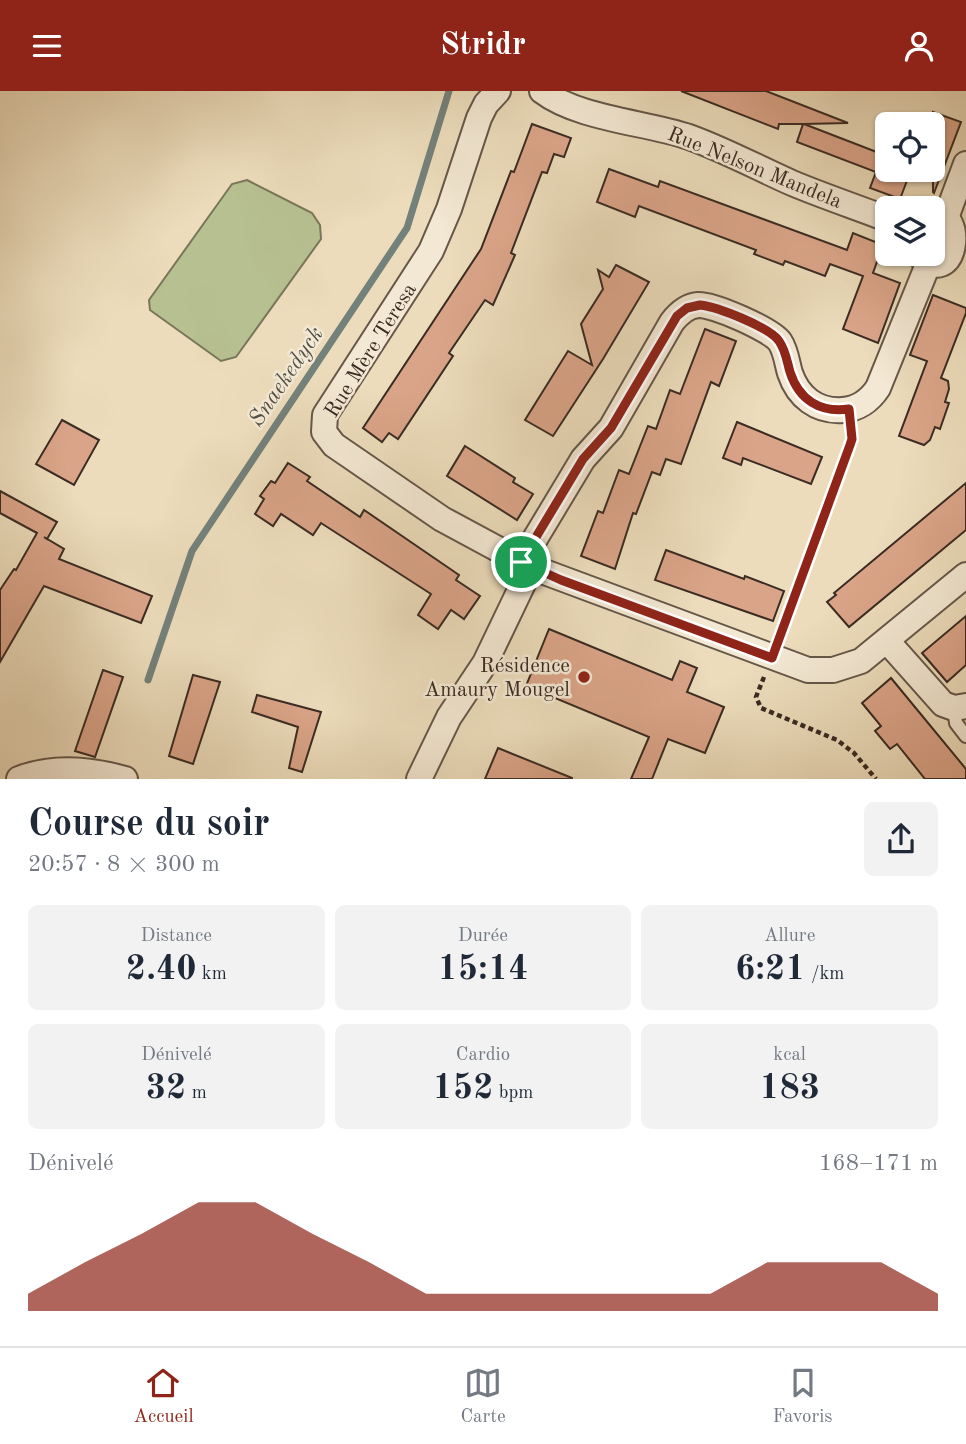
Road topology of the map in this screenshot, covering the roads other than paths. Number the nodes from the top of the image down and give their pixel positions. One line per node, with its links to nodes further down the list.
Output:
1 (498, 91): 10 (street, Rue Mère Teresa)
2 (542, 91): 5 (street, Rue Nelson Mandela)
3 (966, 164): 4 (street)
4 (945, 204)
5 (875, 214)
6 (945, 217): 7 (street)
7 (964, 248): 8 (street)
8 (945, 262)
9 (920, 266): 10 (street)
10 (526, 565): 12 (street); 17 (street)
11 (966, 575): 12 (street)
12 (887, 641): 13 (street)
13 (960, 707): 14 (lane)
14 (966, 736)
15 (19, 779): 16 (street)
16 (125, 779)
17 (419, 779)

